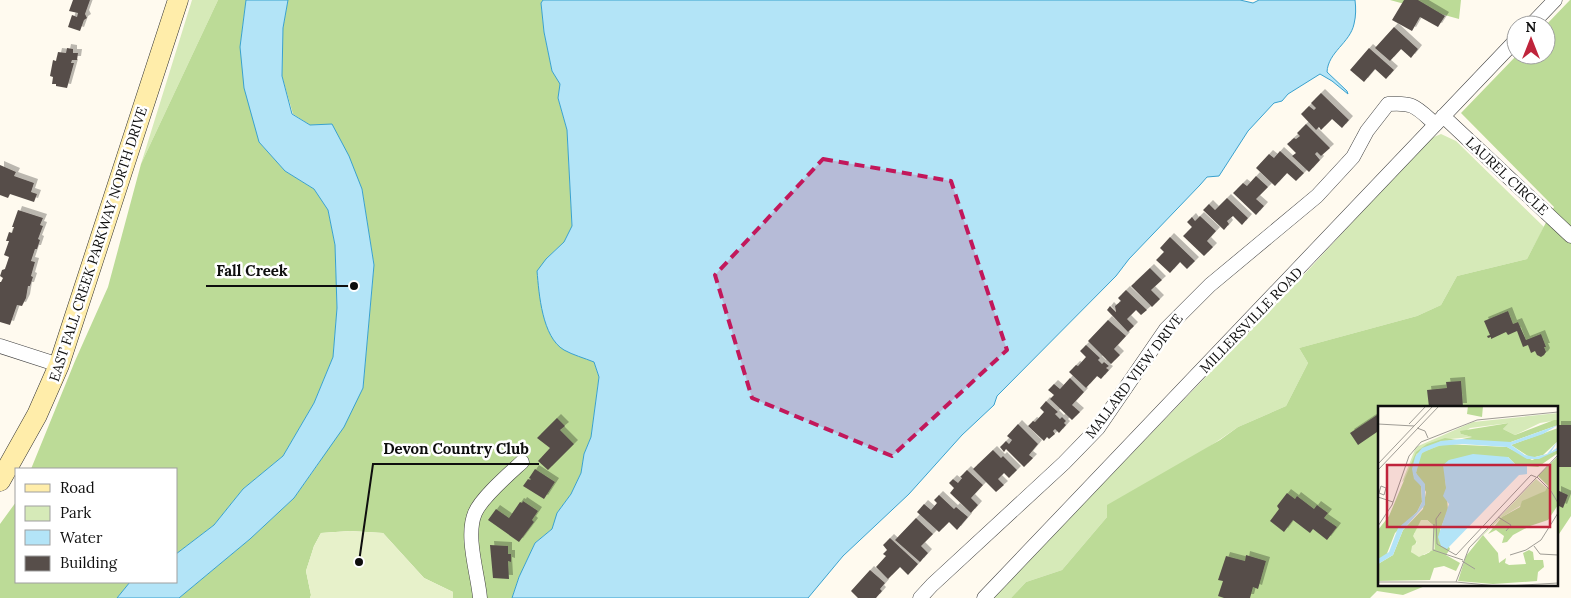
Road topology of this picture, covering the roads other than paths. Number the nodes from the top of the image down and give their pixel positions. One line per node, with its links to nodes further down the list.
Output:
1 (178, 0): 8 (main road, EAST FALL CREEK PARKWAY NORTH DRIVE)
2 (1555, 0): 3 (street)
3 (1541, 15)
4 (1506, 50): 5 (street, MILLERSVILLE ROAD)
5 (1439, 120): 6 (street, LAUREL CIRCLE); 12 (street, MALLARD VIEW DRIVE); 13 (street, MILLERSVILLE ROAD)
6 (1571, 235)
7 (0, 346): 8 (street)
8 (59, 365): 10 (main road, EAST FALL CREEK PARKWAY NORTH DRIVE)
9 (522, 462): 11 (street)
10 (0, 481)
11 (480, 598)
12 (920, 598)
13 (984, 598)

